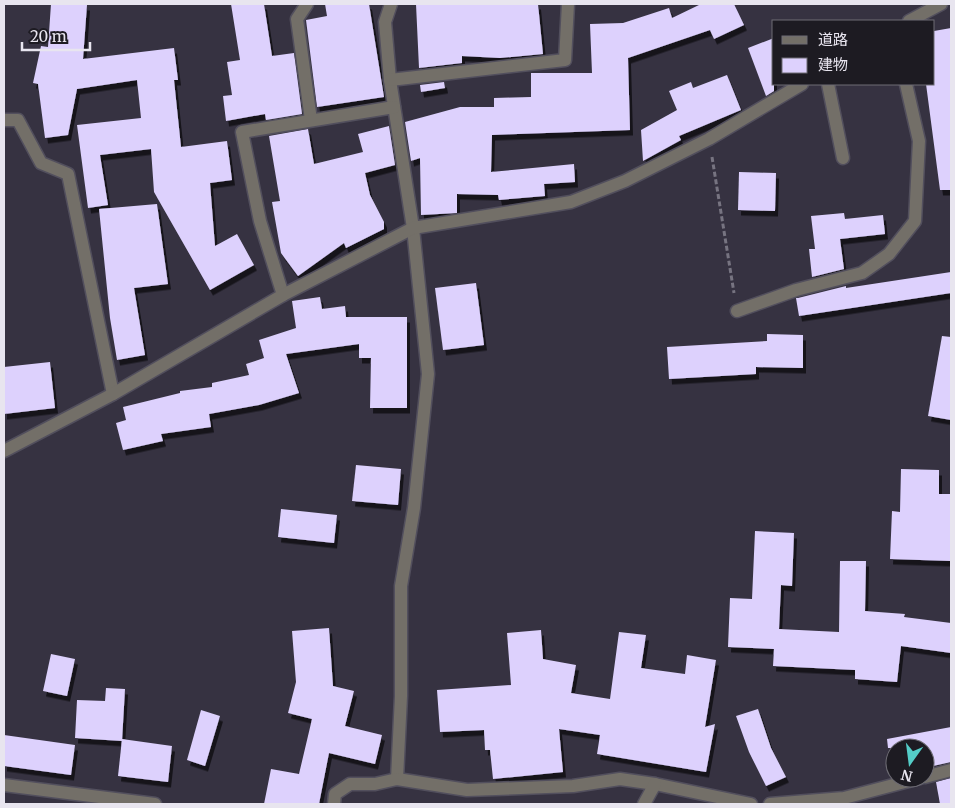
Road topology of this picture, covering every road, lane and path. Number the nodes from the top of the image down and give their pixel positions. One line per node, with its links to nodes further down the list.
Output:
1 (307, 4): 12 (street)
2 (391, 4): 6 (street)
3 (568, 4): 6 (street)
4 (941, 4): 5 (street)
5 (911, 20)
6 (390, 80): 10 (street)
7 (800, 85): 13 (street)
8 (828, 85): 14 (street)
9 (906, 85): 17 (street)
10 (394, 107): 12 (street); 15 (street)
11 (4, 120): 18 (street)
12 (312, 120): 16 (street)
13 (709, 139): 15 (street); 17 (path)
14 (842, 158)
15 (413, 228): 16 (street); 22 (street)
16 (283, 295): 18 (street)
17 (737, 311)
18 (113, 394): 19 (street)
19 (4, 451)
20 (951, 770): 21 (street)
21 (935, 774)
22 (397, 779): 23 (street); 27 (street)
23 (655, 784): 28 (street); 29 (street)
24 (4, 785): 26 (street)
25 (885, 787): 30 (street)
26 (155, 804)
27 (334, 804)
28 (644, 804)
29 (751, 804)
30 (770, 804)

